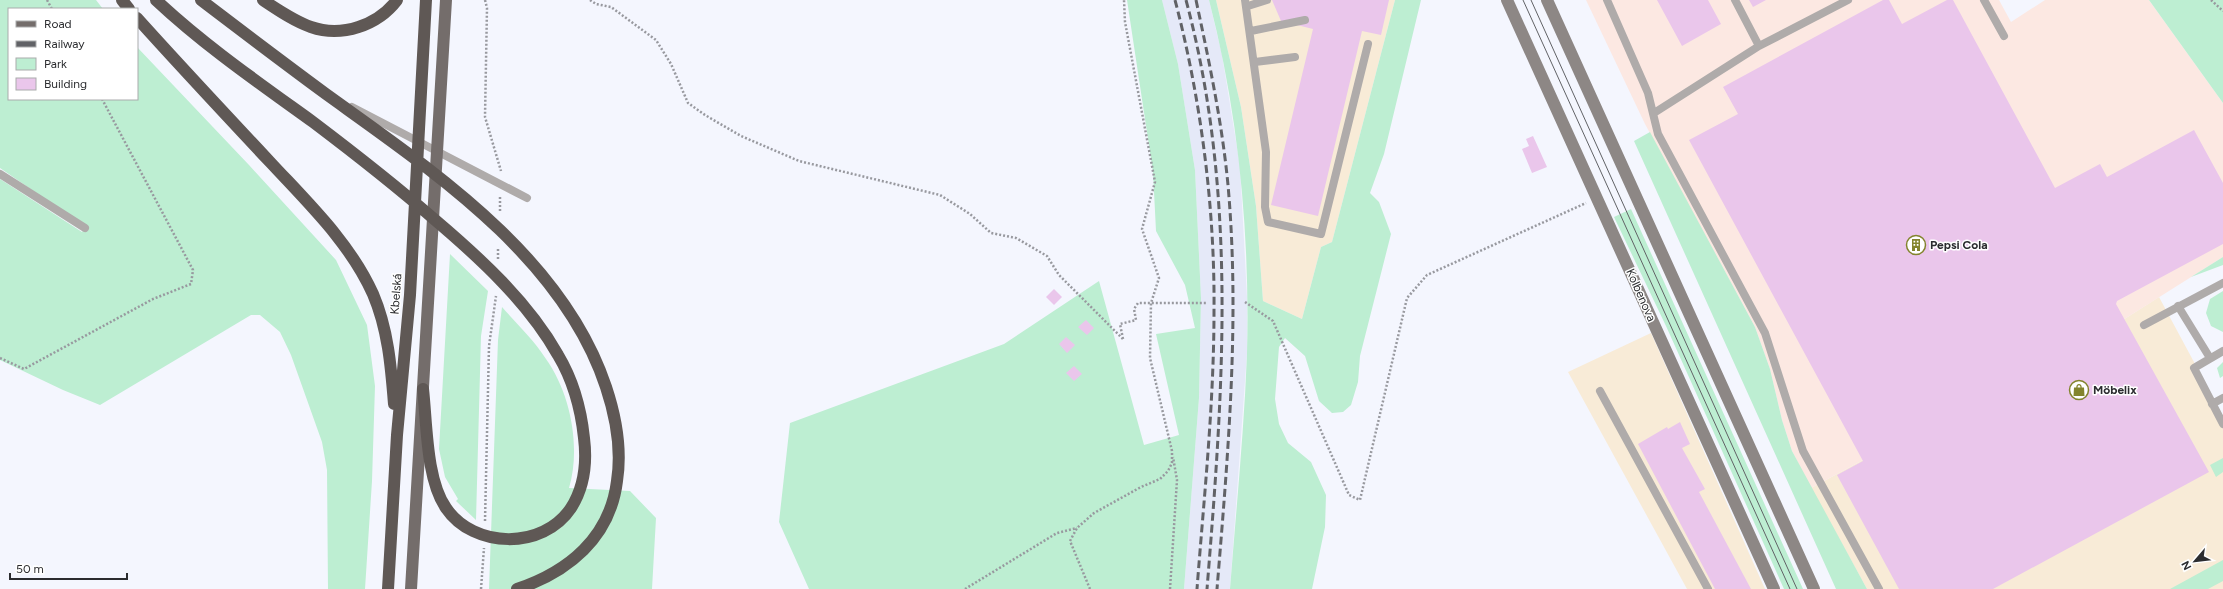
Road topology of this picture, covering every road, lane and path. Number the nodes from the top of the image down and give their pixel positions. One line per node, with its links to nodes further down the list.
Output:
1 (122, 0): 19 (highway)
2 (156, 0): 45 (highway)
3 (201, 0): 29 (highway)
4 (263, 0): 5 (highway)
5 (397, 0)
6 (426, 0): 50 (highway, Kbelská)
7 (446, 0): 45 (main road)
8 (590, 0): 38 (path)
9 (1124, 0): 38 (path)
10 (1267, 0): 18 (lane)
11 (1507, 0): 34 (main road, Kolbenova)
12 (1547, 0): 63 (main road)
13 (1607, 0): 31 (lane)
14 (1735, 0): 26 (lane)
15 (1848, 0): 26 (lane)
16 (1984, 0): 24 (lane)
17 (2212, 0): 20 (path)
18 (1246, 3): 23 (lane)
19 (128, 8)
20 (2223, 11)
21 (138, 19): 50 (highway)
22 (1305, 20): 23 (lane)
23 (1251, 31): 28 (lane)
24 (2004, 36)
25 (1368, 44): 28 (lane)
26 (1760, 46): 31 (lane)
27 (1295, 57): 28 (lane)
28 (1255, 62)
29 (326, 94): 33 (lane); 57 (highway)
30 (103, 100): 43 (path)
31 (1654, 113): 64 (lane)
32 (0, 174): 35 (lane)
33 (527, 198)
34 (1597, 198): 37 (path); 62 (main road, Kolbenova)
35 (85, 228)
36 (2223, 283): 40 (lane)
37 (1245, 302)
38 (1151, 303): 39 (path); 51 (path)
39 (1206, 303)
40 (2178, 306): 41 (lane); 44 (lane)
41 (2144, 325)
42 (2223, 351): 44 (lane)
43 (0, 358)
44 (2210, 358): 48 (lane)
45 (423, 389): 55 (main road)
46 (1600, 391): 61 (lane)
47 (2223, 398): 48 (lane)
48 (2212, 404): 49 (lane)
49 (2223, 424)
50 (397, 435): 54 (highway, Kbelská)
51 (1172, 451): 52 (path); 60 (path)
52 (1077, 528): 58 (path); 59 (path)
53 (482, 571): 56 (path)
54 (388, 589)
55 (411, 589)
56 (481, 589)
57 (517, 589)
58 (965, 589)
59 (1090, 589)
60 (1170, 589)
61 (1708, 589)
62 (1774, 589)
63 (1814, 589)
64 (1879, 589)

